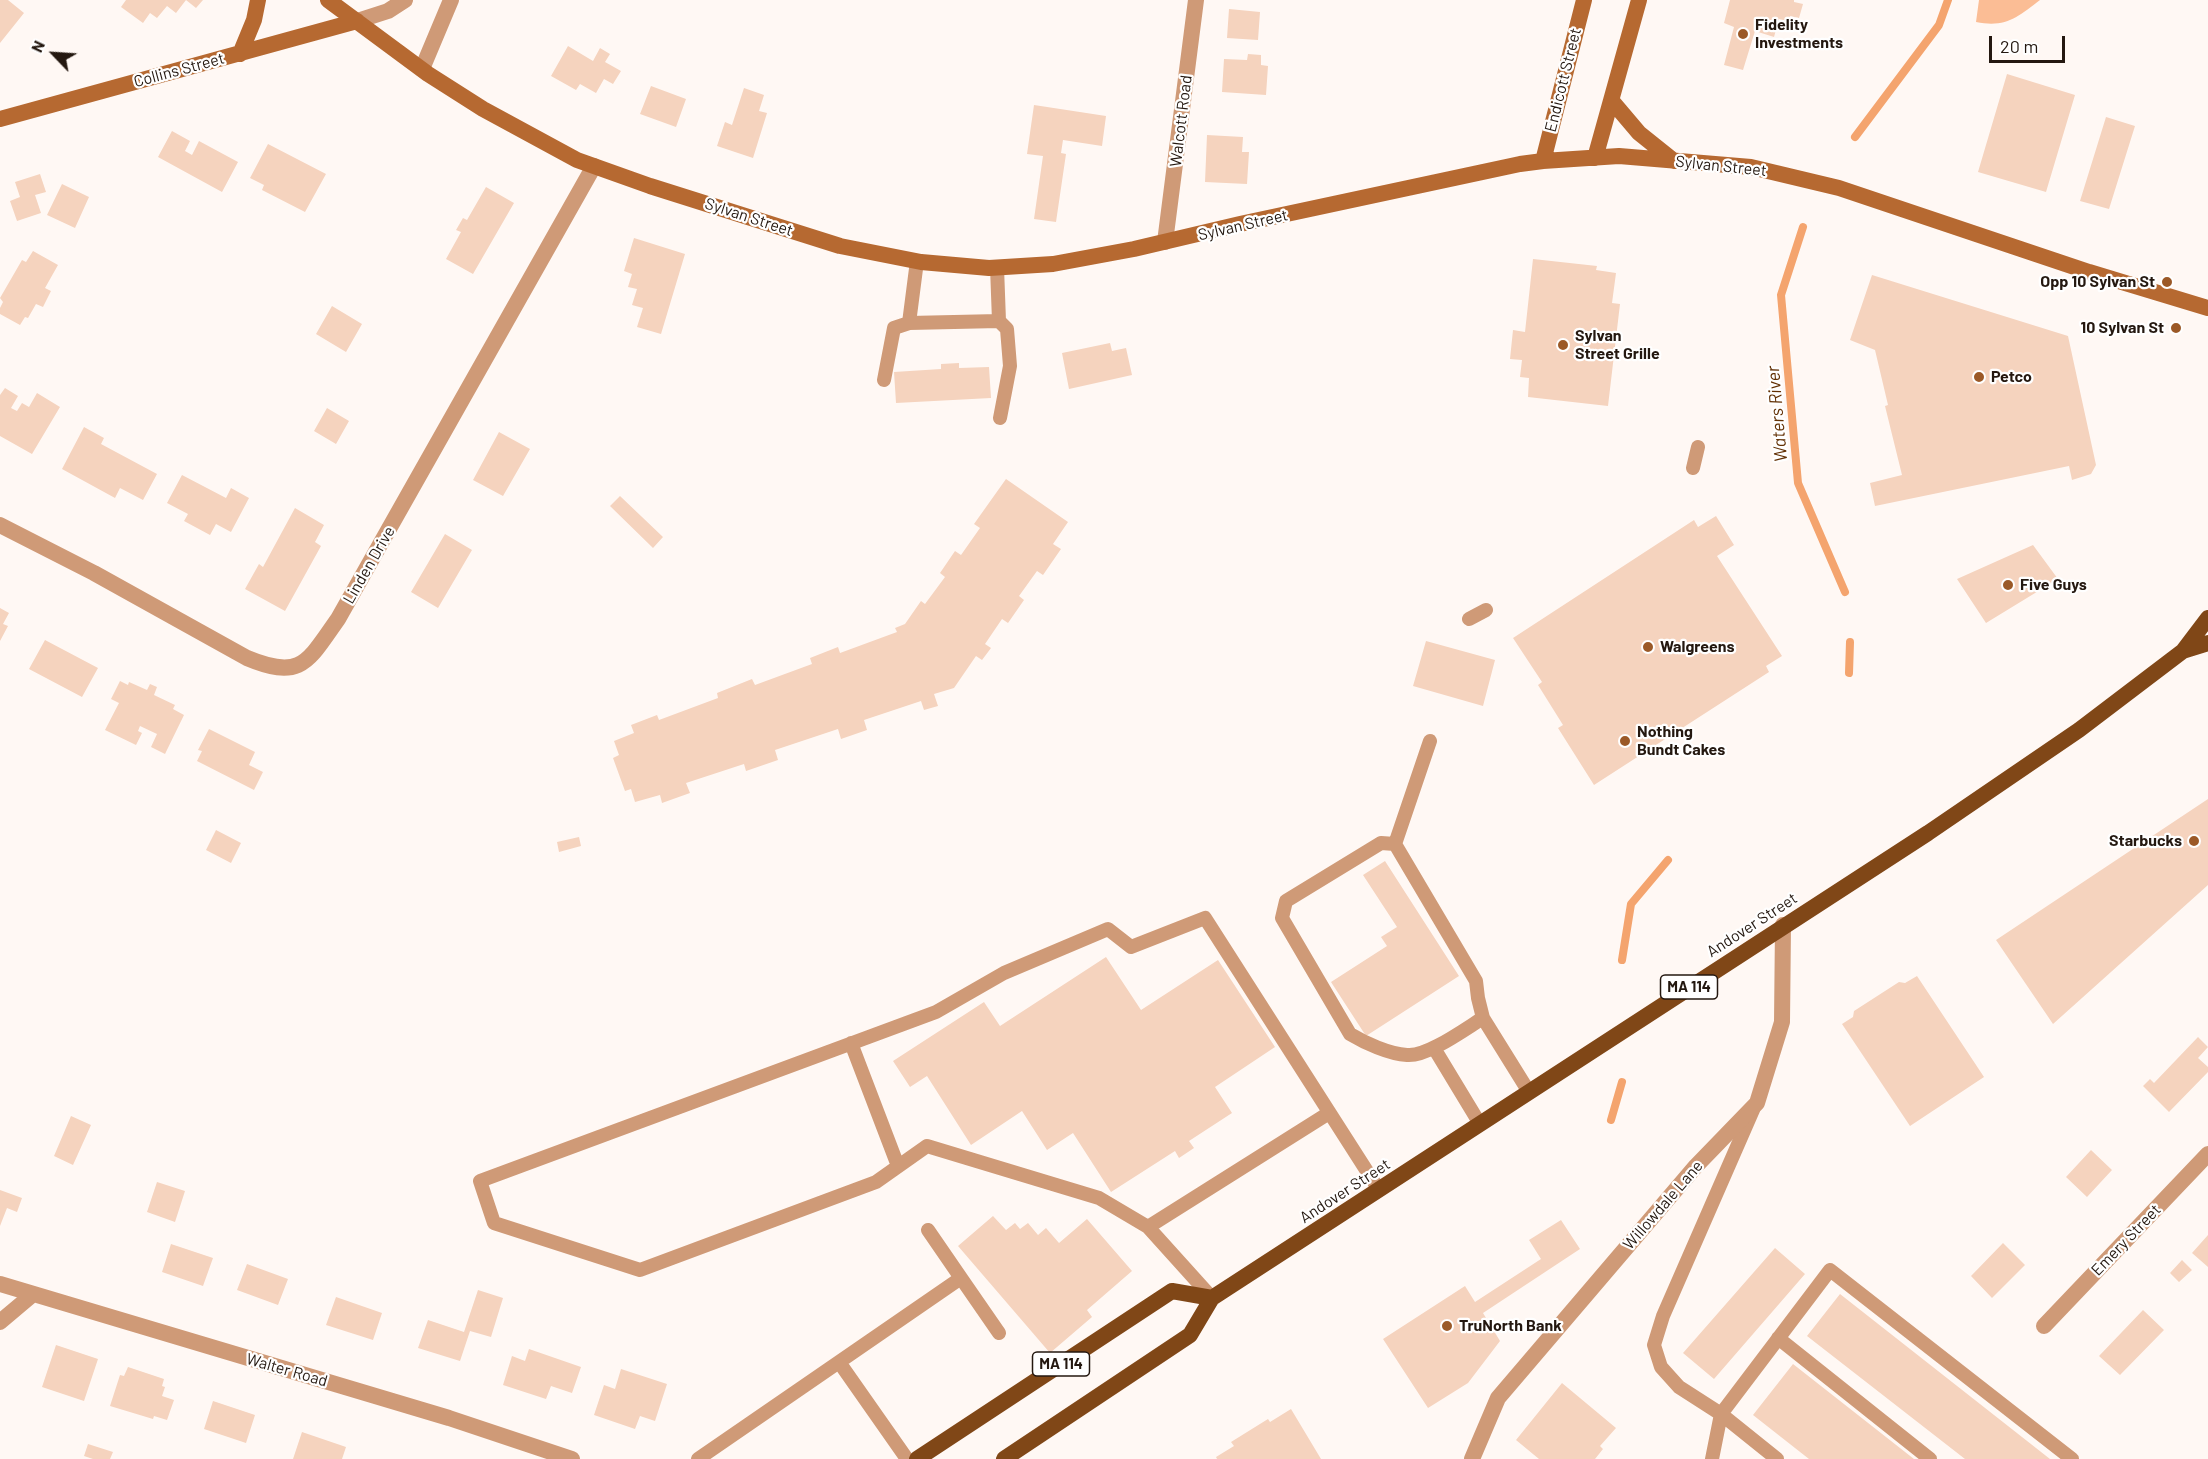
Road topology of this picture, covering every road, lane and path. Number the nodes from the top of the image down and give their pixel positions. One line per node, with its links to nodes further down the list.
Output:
1 (258, 0): 9 (main road)
2 (328, 0): 8 (main road, Sylvan Street)
3 (405, 0): 8 (street)
4 (452, 0): 10 (street)
5 (1196, 0): 17 (street, Walcott Road)
6 (1584, 0): 14 (main road, Endicott Street)
7 (1639, 0): 11 (main road)
8 (357, 21): 9 (main road, Collins Street); 10 (main road, Sylvan Street)
9 (240, 54): 12 (main road, Collins Street)
10 (422, 69): 16 (main road, Sylvan Street)
11 (1611, 100): 13 (main road); 15 (main road)
12 (0, 119)
13 (1595, 158): 14 (main road, Sylvan Street); 15 (main road, Sylvan Street)
14 (1543, 161): 17 (main road, Sylvan Street)
15 (1674, 161): 20 (main road, Sylvan Street)
16 (594, 166): 18 (main road, Sylvan Street); 27 (street, Linden Drive)
17 (1165, 242): 19 (main road, Sylvan Street)
18 (917, 261): 19 (main road, Sylvan Street); 22 (lane)
19 (997, 267): 21 (lane)
20 (2204, 309)
21 (999, 321): 22 (lane); 24 (lane)
22 (909, 323): 23 (lane)
23 (884, 380)
24 (1000, 418)
25 (1698, 447): 26 (lane)
26 (1693, 468)
27 (0, 525)
28 (1486, 609): 30 (lane)
29 (2208, 618): 32 (highway, Andover Street / MA 114)
30 (1469, 619)
31 (2208, 643): 32 (highway, Andover Street / MA 114)
32 (2183, 651): 35 (highway, Andover Street / MA 114)
33 (1430, 741): 34 (lane)
34 (1395, 844): 36 (lane); 38 (lane)
35 (1783, 926): 39 (highway, Andover Street / MA 114); 40 (street, Willowdale Lane)
36 (1483, 1018): 38 (lane); 39 (lane)
37 (851, 1043): 41 (lane); 44 (lane); 44 (lane)
38 (1434, 1048): 42 (lane)
39 (1529, 1092): 42 (highway, Andover Street / MA 114)
40 (1757, 1103): 57 (lane); 63 (street, Willowdale Lane)
41 (1329, 1113): 45 (lane); 46 (lane)
42 (1480, 1124): 45 (highway, Andover Street / MA 114)
43 (2208, 1154): 53 (street, Emery Street)
44 (898, 1166): 46 (lane)
45 (1379, 1190): 51 (highway, Andover Street / MA 114)
46 (1148, 1227): 51 (lane)
47 (928, 1230): 48 (lane)
48 (961, 1278): 54 (lane); 56 (lane)
49 (0, 1284): 50 (street, Walter Road)
50 (32, 1295): 52 (street); 58 (street, Walter Road)
51 (1212, 1298): 61 (highway, MA 114); 62 (highway, Andover Street / MA 114)
52 (0, 1322)
53 (2044, 1326)
54 (999, 1333)
55 (1778, 1338): 57 (lane); 66 (lane); 67 (lane)
56 (839, 1362): 59 (lane); 60 (lane)
57 (1721, 1414): 64 (lane); 65 (lane)
58 (572, 1459)
59 (698, 1459)
60 (907, 1459)
61 (917, 1459)
62 (1004, 1459)
63 (1472, 1459)
64 (1712, 1459)
65 (1777, 1459)
66 (1930, 1459)
67 (2072, 1459)

